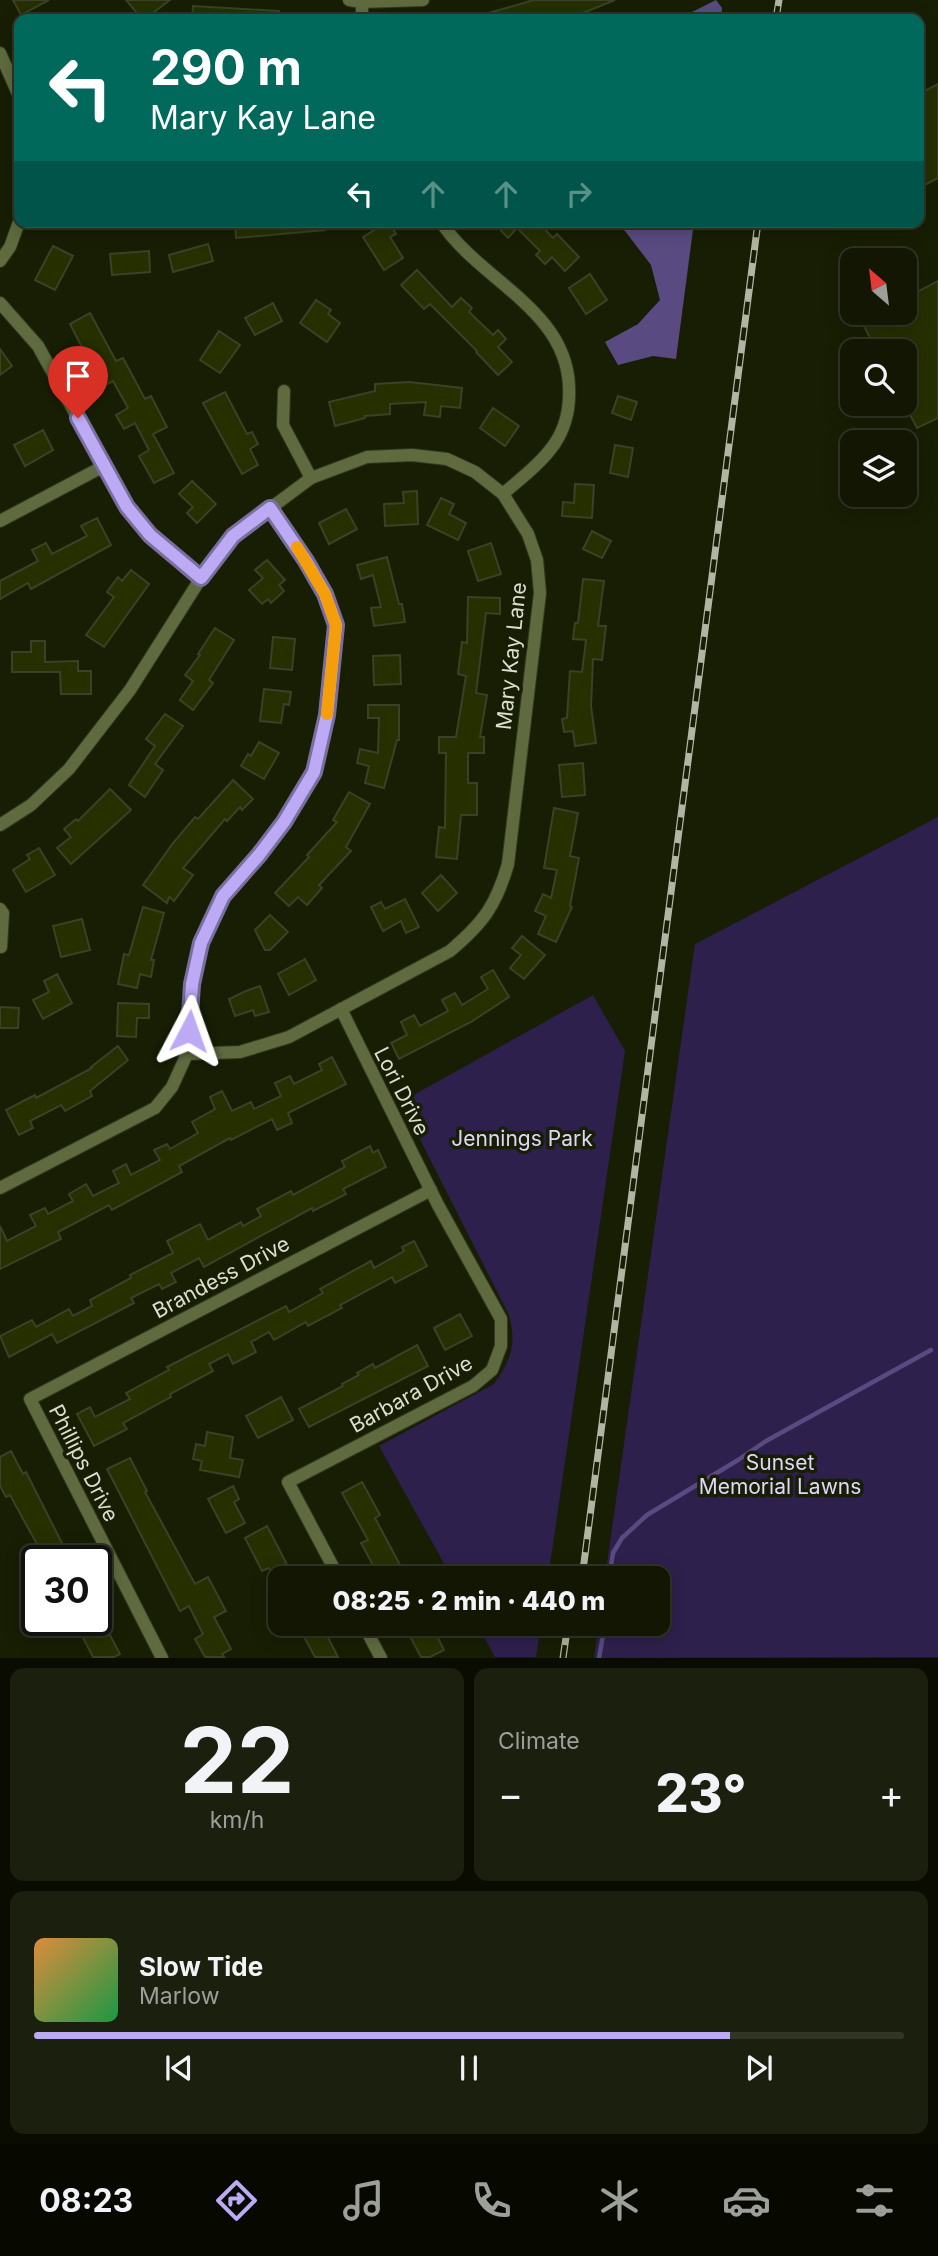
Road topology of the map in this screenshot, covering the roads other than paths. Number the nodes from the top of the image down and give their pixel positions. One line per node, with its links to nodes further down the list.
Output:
1 (349, 0): 3 (street)
2 (423, 0): 3 (street)
3 (362, 2): 4 (street)
4 (362, 14)
5 (0, 53): 6 (street)
6 (14, 85)
7 (17, 228): 9 (street)
8 (447, 228): 14 (street)
9 (0, 261)
10 (0, 303): 12 (street)
11 (284, 391): 13 (street)
12 (104, 466): 16 (street); 17 (street)
13 (311, 478): 14 (street, Mary Kay Lane); 15 (street, Mary Kay Lane)
14 (503, 494): 21 (street, Mary Kay Lane)
15 (270, 508): 17 (street, Mary Kay Lane); 22 (street)
16 (0, 521)
17 (201, 578): 18 (street, Mary Kay Lane)
18 (0, 825)
19 (0, 909): 20 (street)
20 (1, 947)
21 (341, 1009): 22 (street, Mary Kay Lane); 24 (street, Lori Drive)
22 (187, 1054): 23 (street)
23 (0, 1188)
24 (430, 1189): 25 (street, Lori Drive); 26 (street, Brandess Drive)
25 (474, 1269): 27 (street, Barbara Drive)
26 (30, 1399): 29 (street, Phillips Drive)
27 (333, 1566)
28 (370, 1636): 30 (street)
29 (162, 1657)
30 (381, 1657)

